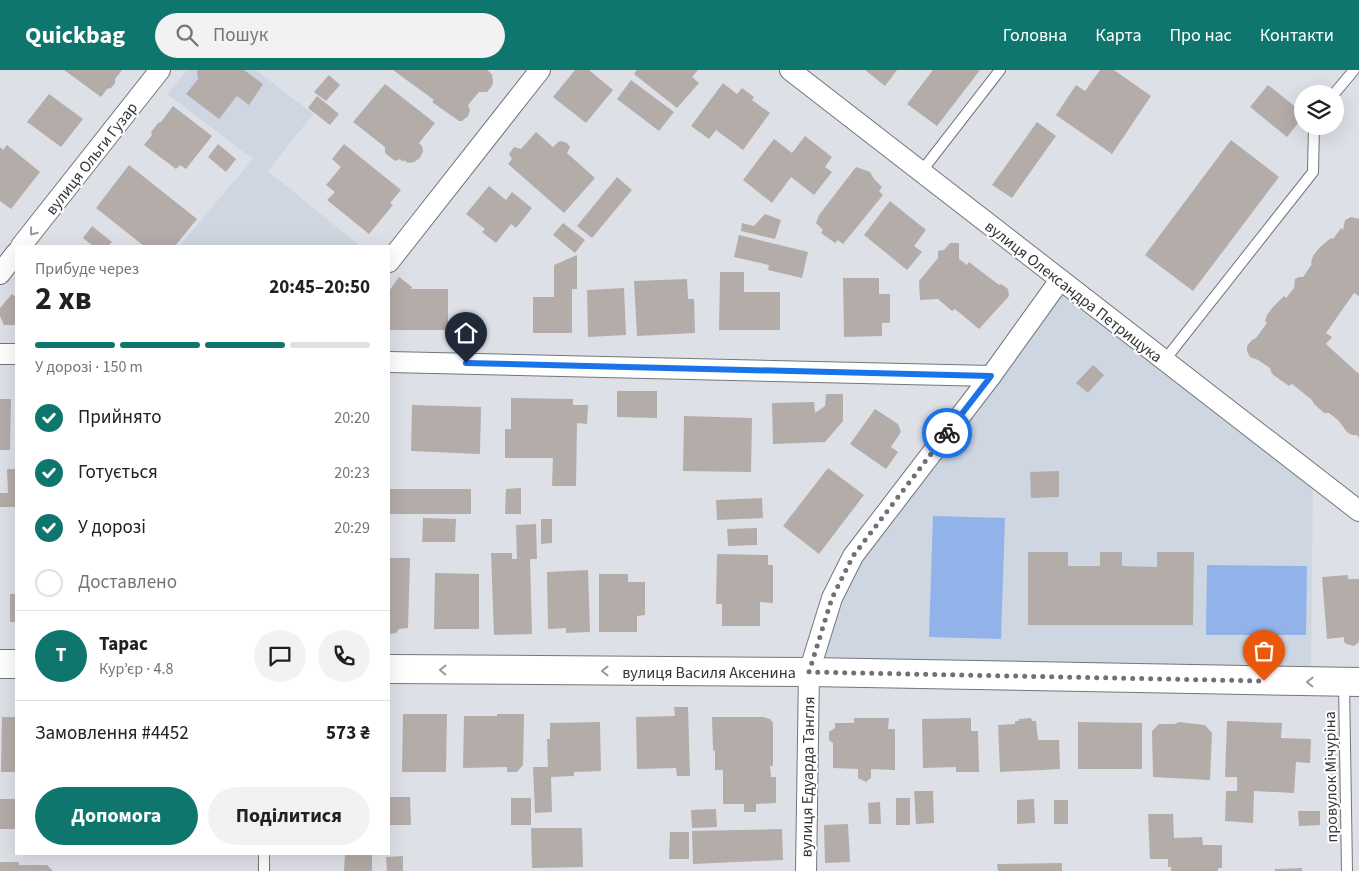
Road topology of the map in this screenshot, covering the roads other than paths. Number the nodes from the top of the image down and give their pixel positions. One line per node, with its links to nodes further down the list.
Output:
1 (160, 70): 9 (street, вулиця Ольги Гузар, one-way to 9)
2 (540, 70): 11 (street)
3 (790, 70): 8 (street, вулиця Олександра Петрищука)
4 (1000, 70): 8 (lane)
5 (1354, 70): 6 (lane)
6 (1342, 85)
7 (1314, 135): 16 (lane)
8 (921, 172): 13 (street, вулиця Олександра Петрищука)
9 (23, 245)
10 (15, 254): 12 (street)
11 (390, 261)
12 (0, 274)
13 (1060, 280): 16 (street, вулиця Олександра Петрищука); 18 (street, вулиця Едуарда Тангля)
14 (0, 354): 15 (street)
15 (15, 354)
16 (1164, 361): 19 (street, вулиця Олександра Петрищука)
17 (390, 362): 18 (street)
18 (991, 376): 23 (street, вулиця Едуарда Тангля)
19 (1359, 511)
20 (0, 664): 21 (street)
21 (15, 664)
22 (390, 669): 23 (street, вулиця Василя Аксенина, one-way to 22)
23 (809, 672): 24 (street, вулиця Василя Аксенина, one-way to 23); 27 (street, вулиця Едуарда Тангля)
24 (1351, 682): 28 (lane, провулок Мічуріна)
25 (264, 855): 26 (lane)
26 (264, 871)
27 (806, 871)
28 (1347, 871)

